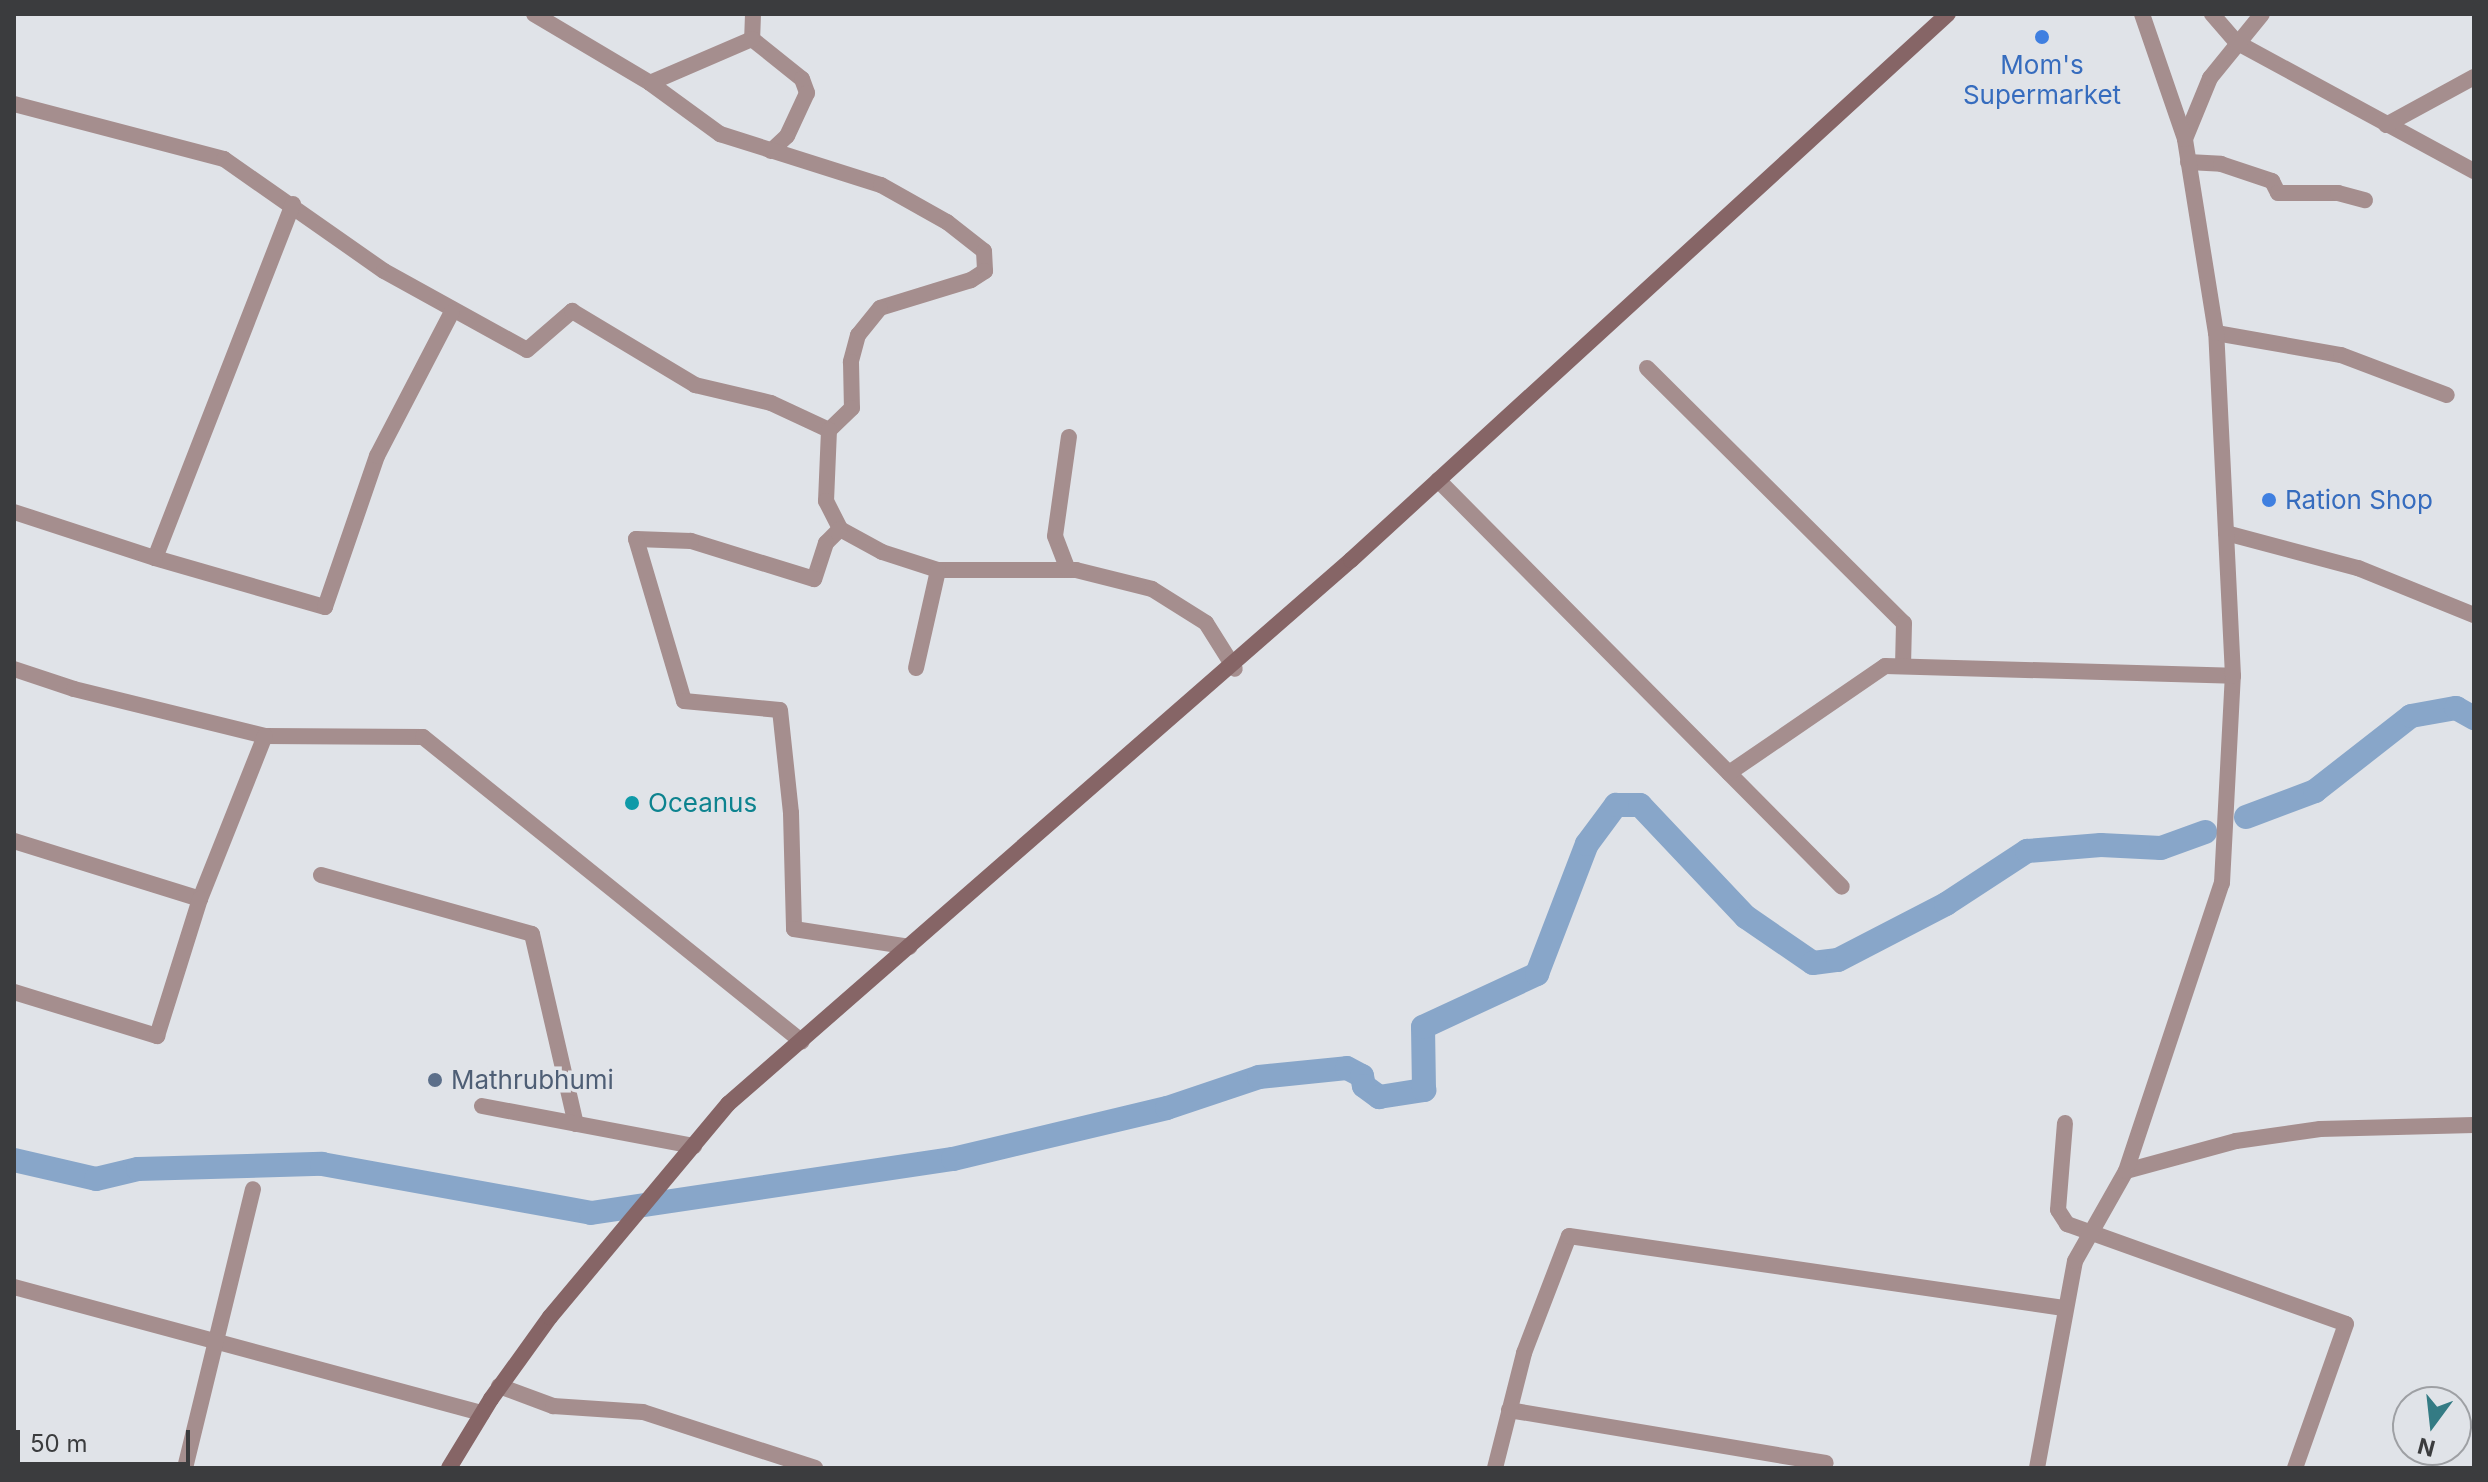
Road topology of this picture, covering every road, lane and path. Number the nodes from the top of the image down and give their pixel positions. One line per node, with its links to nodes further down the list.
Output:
1 (534, 14): 10 (street)
2 (753, 14): 7 (street)
3 (1948, 14): 25 (main road)
4 (2142, 14): 13 (street)
5 (2212, 14): 8 (street)
6 (2262, 14): 8 (street)
7 (752, 39): 10 (street); 14 (street)
8 (2236, 42): 12 (street); 13 (street)
9 (2474, 77): 12 (street)
10 (650, 83): 14 (street)
11 (14, 104): 18 (street)
12 (2386, 125): 16 (street)
13 (2185, 139): 15 (street)
14 (771, 151): 23 (street)
15 (2188, 162): 17 (street); 20 (street)
16 (2474, 171)
17 (2365, 200)
18 (293, 204): 19 (street); 29 (street)
19 (452, 312): 23 (street); 29 (street)
20 (2216, 333): 22 (street); 28 (street)
21 (1647, 368): 33 (street)
22 (2447, 395)
23 (829, 430): 27 (street)
24 (1069, 437): 31 (street)
25 (1438, 480): 34 (main road); 39 (street)
26 (14, 512): 29 (street)
27 (840, 529): 30 (street); 44 (street)
28 (2226, 533): 32 (street); 37 (street)
29 (155, 558)
30 (938, 570): 31 (street); 35 (street)
31 (1068, 570): 34 (street)
32 (2474, 615)
33 (1903, 666): 37 (street); 39 (street)
34 (1234, 667): 44 (main road)
35 (916, 668)
36 (14, 669): 38 (street)
37 (2233, 676): 52 (street)
38 (265, 736): 43 (street); 46 (street)
39 (1729, 773): 42 (street)
40 (14, 841): 43 (street)
41 (321, 875): 49 (street)
42 (1842, 887)
43 (200, 899): 45 (street)
44 (910, 947): 46 (main road)
45 (14, 992)
46 (802, 1042): 51 (main road)
47 (482, 1106): 49 (street)
48 (2065, 1123): 54 (street)
49 (576, 1124): 51 (street)
50 (2474, 1125): 52 (street)
51 (691, 1148): 58 (main road)
52 (2126, 1171): 54 (street)
53 (253, 1189): 57 (street)
54 (2091, 1237): 56 (street); 67 (street)
55 (14, 1287): 57 (street)
56 (2064, 1308): 59 (street); 66 (street)
57 (216, 1341): 60 (street); 62 (street)
58 (499, 1386): 60 (main road); 64 (street)
59 (1509, 1410): 61 (street); 65 (street)
60 (482, 1413): 63 (main road)
61 (1826, 1463)
62 (185, 1468)
63 (449, 1468)
64 (815, 1468)
65 (1495, 1468)
66 (2037, 1468)
67 (2295, 1468)

